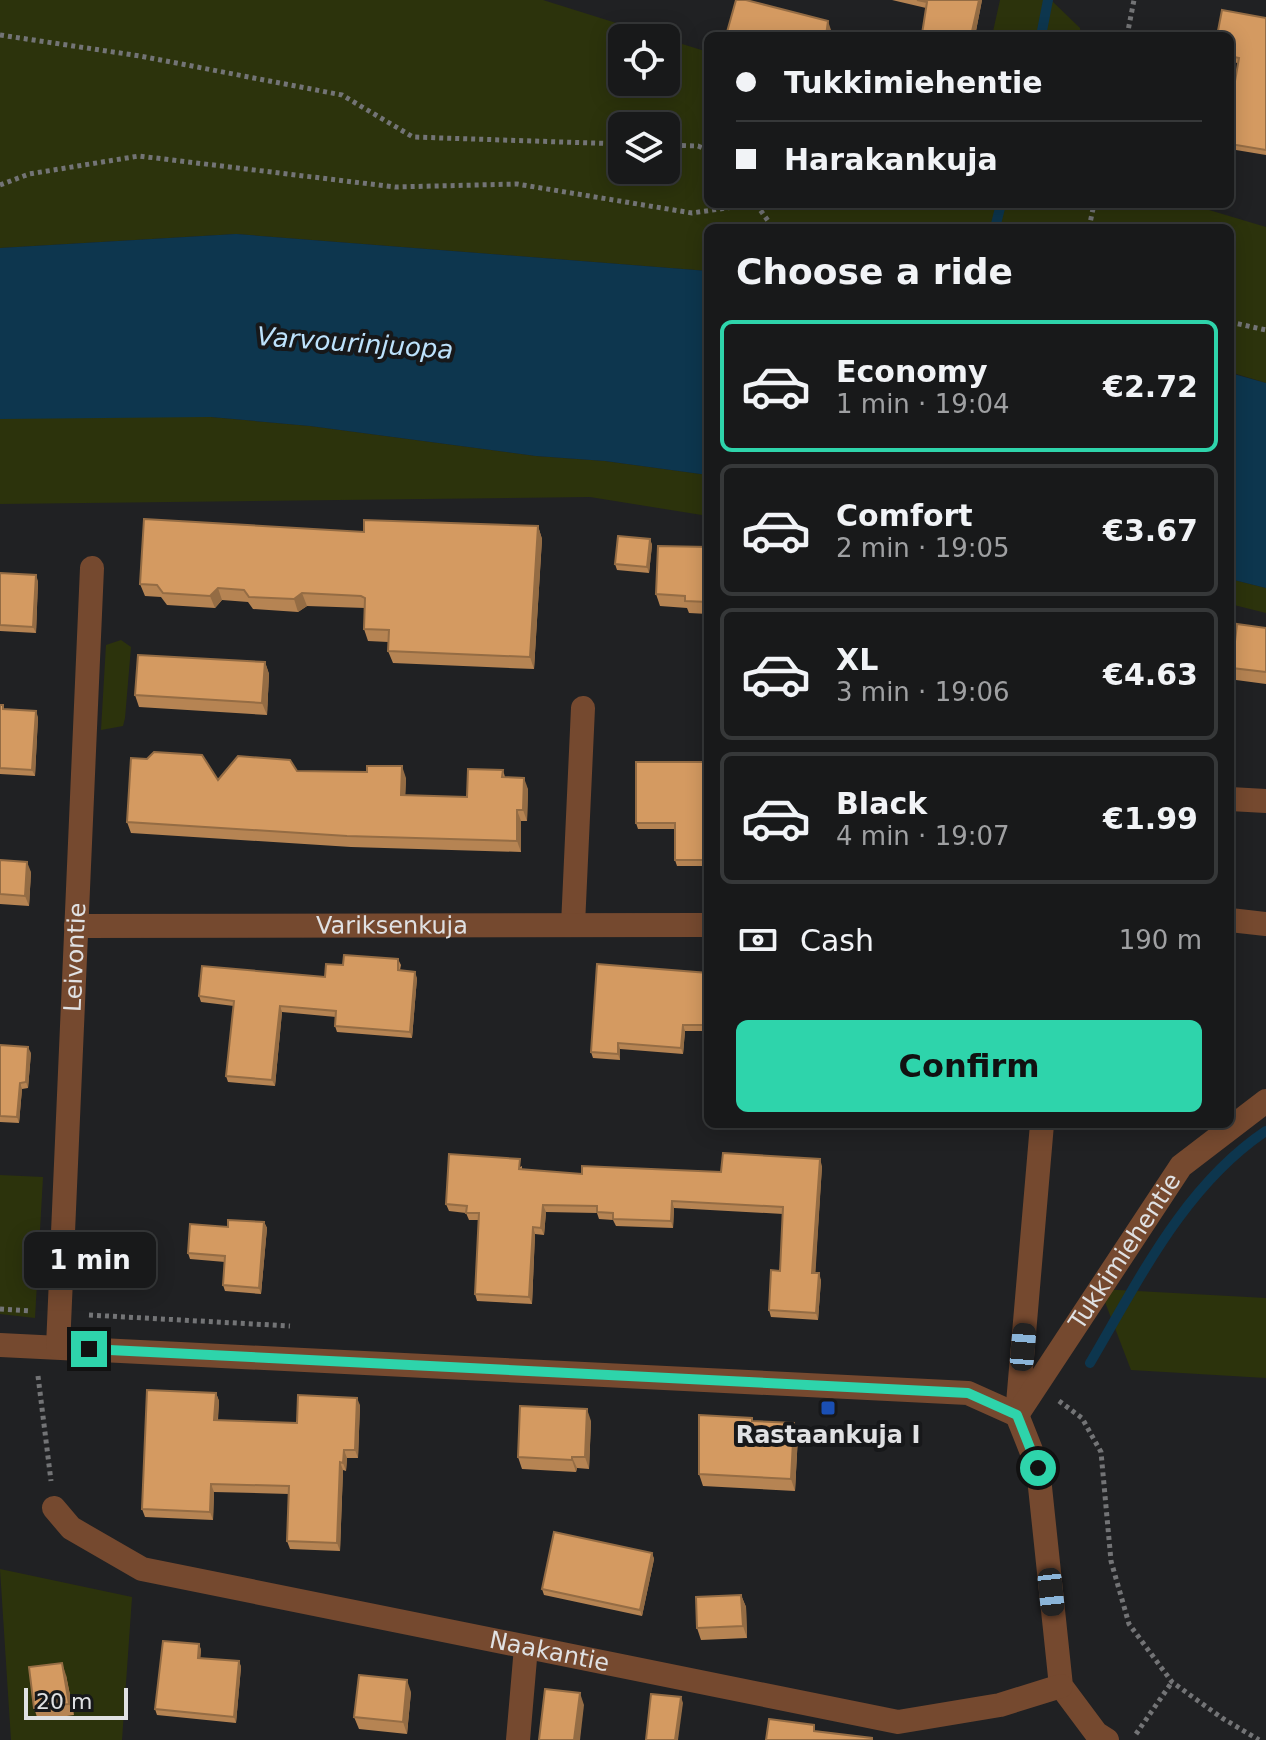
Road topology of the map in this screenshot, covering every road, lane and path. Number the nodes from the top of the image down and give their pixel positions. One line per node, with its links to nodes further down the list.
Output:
1 (1134, 0): 2 (path)
2 (1128, 32)
3 (0, 35): 4 (path)
4 (608, 144)
5 (680, 145): 6 (path)
6 (704, 148)
7 (0, 185): 8 (path)
8 (727, 208)
9 (758, 208): 10 (path)
10 (770, 224)
11 (1234, 323): 12 (path)
12 (1266, 330)
13 (92, 568): 21 (street, Leivontie)
14 (583, 708): 19 (street)
15 (1234, 799): 16 (street)
16 (1266, 801)
17 (1234, 920): 18 (street)
18 (1266, 924)
19 (573, 925): 20 (street, Variksenkuja); 21 (street, Variksenkuja)
20 (704, 925)
21 (76, 926): 28 (street, Leivontie)
22 (1266, 1101): 23 (street, Tukkimiehentie)
23 (1234, 1125)
24 (1042, 1128): 29 (street)
25 (1231, 1128): 29 (street, Tukkimiehentie)
26 (33, 1311): 28 (path)
27 (0, 1345): 28 (street)
28 (46, 1347): 29 (street); 30 (path)
29 (1017, 1415): 33 (street)
30 (54, 1508): 31 (street, Naakantie)
31 (526, 1647): 34 (street, Naakantie); 35 (street)
32 (1172, 1682): 37 (path)
33 (1061, 1686): 34 (street, Naakantie); 36 (street)
34 (897, 1731)
35 (518, 1740)
36 (1107, 1740)
37 (1132, 1740)

